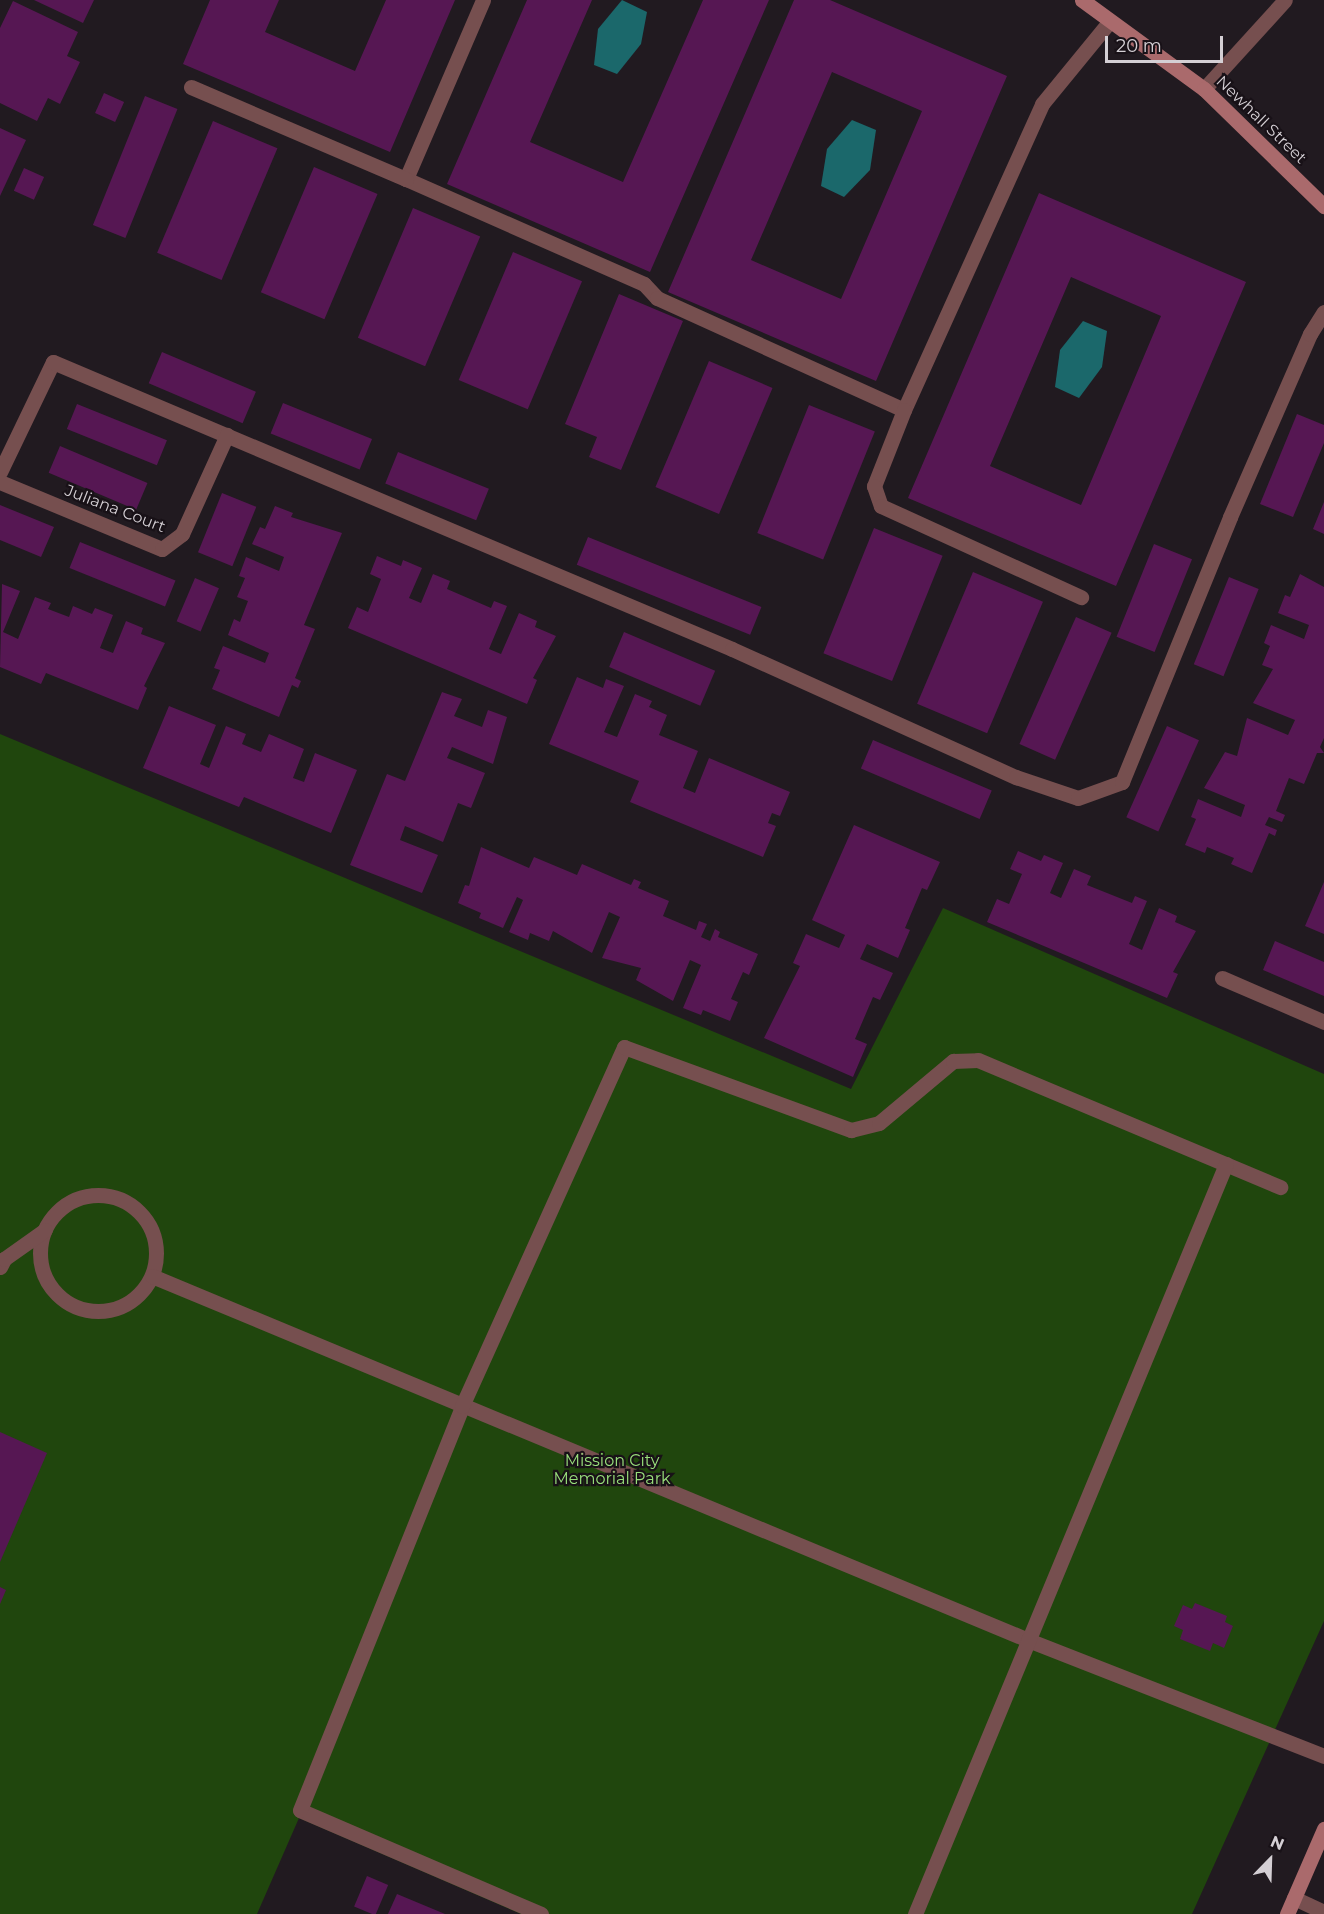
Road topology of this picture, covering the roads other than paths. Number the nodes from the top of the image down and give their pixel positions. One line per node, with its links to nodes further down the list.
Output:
1 (483, 0): 7 (street)
2 (1082, 0): 4 (main road, Newhall Street)
3 (1285, 0): 6 (street)
4 (1110, 21): 6 (main road, Newhall Street); 10 (street)
5 (191, 87): 7 (street)
6 (1204, 89): 8 (main road, Newhall Street)
7 (406, 178): 10 (street)
8 (1324, 206)
9 (1324, 312): 11 (street)
10 (904, 410): 14 (street)
11 (226, 435): 12 (street); 13 (street, Juliana Court)
12 (0, 472)
13 (0, 482)
14 (1081, 597)
15 (1222, 978): 16 (street)
16 (1324, 1022)
17 (1226, 1164): 18 (street); 22 (street); 23 (street)
18 (1280, 1187)
19 (45, 1230): 20 (street); 21 (street); 21 (street)
20 (0, 1267)
21 (152, 1276): 22 (street)
22 (462, 1406): 23 (street); 28 (street)
23 (1028, 1640): 24 (street); 29 (street)
24 (1324, 1756)
25 (1324, 1829): 26 (main road)
26 (1294, 1899): 27 (street); 30 (main road)
27 (1324, 1912)
28 (541, 1914)
29 (915, 1914)
30 (1287, 1914)

